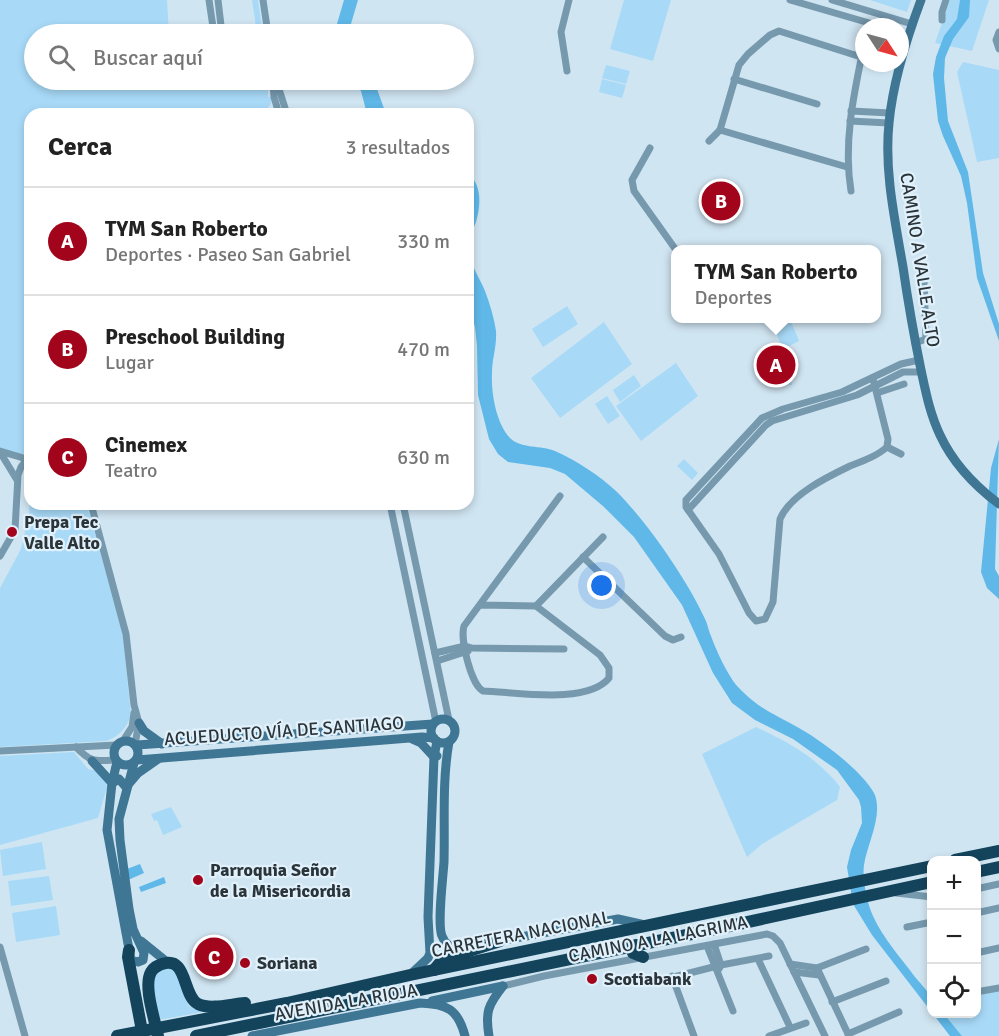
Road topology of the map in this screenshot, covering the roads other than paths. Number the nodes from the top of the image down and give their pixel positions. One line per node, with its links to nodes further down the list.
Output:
1 (208, 0): 11 (street)
2 (218, 0): 12 (street)
3 (263, 0): 13 (street)
4 (569, 0): 19 (street)
5 (790, 0): 9 (street)
6 (832, 0): 14 (street)
7 (921, 0): 14 (street, CAMINO A VALLE ALTO)
8 (946, 0): 10 (street)
9 (855, 19)
10 (942, 20)
11 (212, 24)
12 (221, 24)
13 (267, 24)
14 (912, 24): 15 (street, CAMINO A VALLE ALTO)
15 (909, 28)
16 (999, 32): 17 (street)
17 (999, 49)
18 (855, 55): 22 (street)
19 (567, 71)
20 (858, 72): 28 (street)
21 (898, 72): 29 (street, CAMINO A VALLE ALTO)
22 (734, 79): 25 (street); 31 (street)
23 (274, 90): 26 (street)
24 (279, 90): 27 (street)
25 (817, 104)
26 (277, 108)
27 (285, 108)
28 (851, 111): 29 (street); 30 (street)
29 (890, 118): 30 (street); 38 (street, CAMINO A VALLE ALTO)
30 (850, 121): 34 (street)
31 (720, 130): 32 (street); 34 (street)
32 (709, 141)
33 (650, 148): 36 (street)
34 (847, 167): 35 (street)
35 (851, 191)
36 (672, 245)
37 (924, 282): 38 (street)
38 (915, 344): 39 (street, CAMINO A VALLE ALTO)
39 (919, 360): 40 (street); 41 (street, CAMINO A VALLE ALTO)
40 (902, 368): 41 (street); 43 (street)
41 (922, 372): 51 (street, CAMINO A VALLE ALTO)
42 (904, 384): 43 (street)
43 (876, 386): 44 (street); 44 (street)
44 (887, 447): 46 (street)
45 (0, 451): 47 (street); 49 (street)
46 (901, 454)
47 (24, 459)
48 (24, 463): 49 (street)
49 (18, 482): 56 (street)
50 (560, 496): 60 (street)
51 (999, 503)
52 (93, 510): 68 (street)
53 (391, 510): 59 (street)
54 (404, 510): 58 (street)
55 (603, 537): 57 (street)
56 (0, 556)
57 (583, 557): 61 (street); 62 (street)
58 (417, 571): 59 (street); 65 (street)
59 (406, 575): 71 (street)
60 (480, 605): 61 (street); 63 (street)
61 (536, 606): 63 (street)
62 (681, 638)
63 (468, 649): 64 (street); 66 (street)
64 (564, 649)
65 (435, 652): 66 (street); 67 (street)
66 (453, 653): 67 (street)
67 (437, 661): 69 (street)
68 (134, 705): 70 (street); 75 (street)
69 (449, 720): 71 (street); 74 (street)
70 (139, 723): 76 (street); 77 (street)
71 (435, 723): 73 (street); 77 (street, ACUEDUCTO VÍA DE SANTIAGO)
72 (410, 738): 73 (street, ACUEDUCTO VÍA DE SANTIAGO); 80 (street, ACUEDUCTO VÍA DE SANTIAGO); 81 (street)
73 (435, 740): 74 (street); 81 (street)
74 (449, 742): 85 (street)
75 (120, 743): 76 (street); 78 (street); 83 (street)
76 (136, 744): 77 (street, ACUEDUCTO VÍA DE SANTIAGO); 84 (street)
77 (162, 744)
78 (76, 747): 79 (street); 82 (street)
79 (0, 752)
80 (163, 757): 84 (street, ACUEDUCTO VÍA DE SANTIAGO); 87 (street)
81 (434, 757): 85 (street); 121 (street)
82 (92, 761): 83 (street); 86 (street)
83 (117, 761): 84 (street); 86 (street)
84 (135, 761): 87 (street)
85 (446, 761): 104 (street)
86 (112, 783): 87 (street); 110 (street)
87 (126, 787): 103 (street)
88 (999, 851): 89 (highway)
89 (977, 856)
90 (927, 867): 101 (highway, CARRETERA NACIONAL)
91 (999, 867): 92 (highway)
92 (981, 871)
93 (927, 883): 96 (highway, CARRETERA NACIONAL)
94 (999, 884): 95 (street)
95 (981, 888)
96 (880, 893): 97 (street); 105 (highway, CARRETERA NACIONAL)
97 (927, 897)
98 (999, 908): 99 (street)
99 (981, 912)
100 (927, 923): 102 (street)
101 (647, 926): 104 (street); 118 (highway, CARRETERA NACIONAL)
102 (907, 927)
103 (133, 929): 110 (street); 115 (street)
104 (500, 940): 118 (highway)
105 (636, 945): 113 (highway); 140 (highway, CARRETERA NACIONAL)
106 (710, 945): 113 (street, CAMINO A LA LAGRIMA); 116 (street, CAMINO A LA LAGRIMA); 117 (street)
107 (0, 948): 137 (street)
108 (999, 948): 111 (street)
109 (866, 949): 120 (street)
110 (129, 950): 135 (highway)
111 (981, 951)
112 (769, 956): 114 (street)
113 (643, 957): 125 (street, CAMINO A LA LAGRIMA)
114 (758, 959): 117 (street); 134 (street)
115 (167, 962): 129 (highway); 139 (highway)
116 (790, 964): 119 (street, CAMINO A LA LAGRIMA); 120 (street)
117 (718, 968): 122 (street); 131 (street)
118 (434, 970): 121 (highway, CARRETERA NACIONAL)
119 (794, 972): 120 (street); 146 (street, CAMINO A LA LAGRIMA)
120 (818, 972): 128 (street)
121 (410, 975): 129 (highway, CARRETERA NACIONAL)
122 (672, 976): 123 (street); 144 (street)
123 (662, 980)
124 (886, 981): 128 (street)
125 (503, 986): 130 (street); 143 (street)
126 (999, 988): 127 (street)
127 (981, 991)
128 (832, 1002): 136 (street)
129 (287, 1003): 135 (highway, CARRETERA NACIONAL)
130 (420, 1003): 141 (street, AVENIDA LA RIOJA); 142 (street, AVENIDA LA RIOJA)
131 (733, 1011)
132 (899, 1012): 136 (street)
133 (806, 1023): 134 (street)
134 (790, 1028): 145 (street)
135 (142, 1031): 138 (highway, CARRETERA NACIONAL)
136 (849, 1035)
137 (25, 1036)
138 (117, 1036)
139 (158, 1036)
140 (196, 1036)
141 (252, 1036)
142 (465, 1036)
143 (487, 1036)
144 (694, 1036)
145 (769, 1036)
146 (825, 1036)

